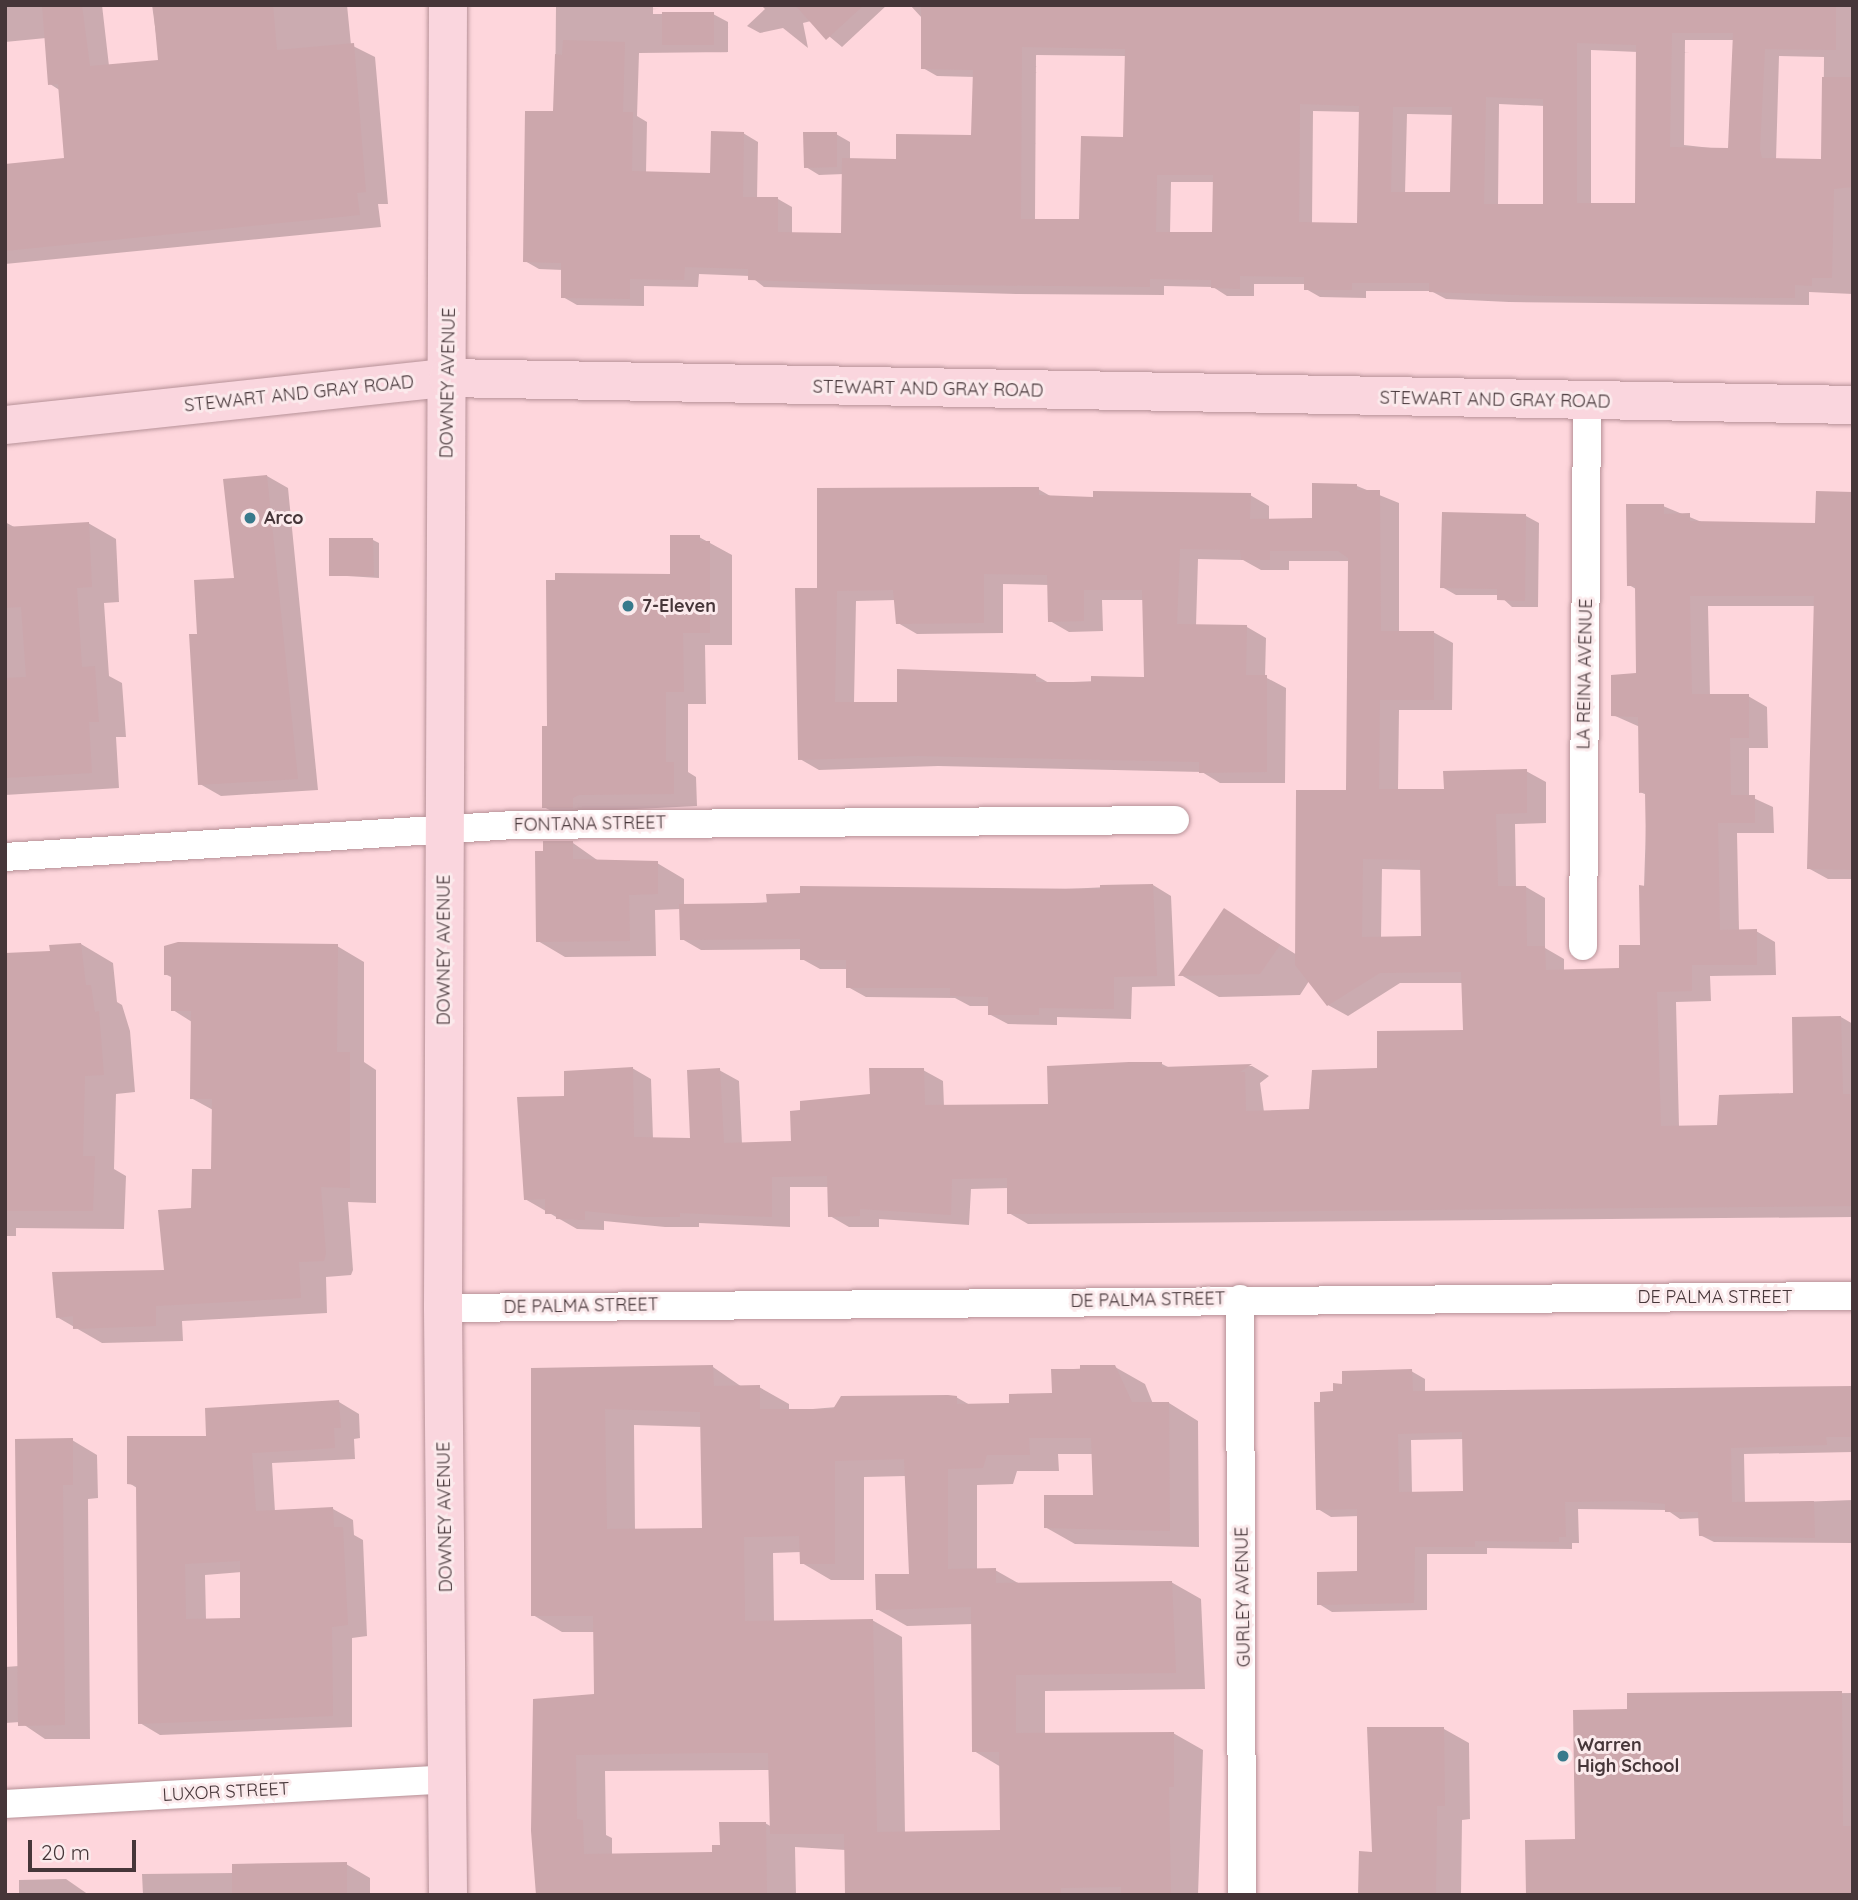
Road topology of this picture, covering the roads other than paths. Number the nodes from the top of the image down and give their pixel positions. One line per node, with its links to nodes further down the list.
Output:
1 (447, 5): 2 (main road, DOWNEY AVENUE)
2 (448, 378): 3 (main road, STEWART AND GRAY ROAD); 5 (main road, STEWART AND GRAY ROAD); 7 (main road, DOWNEY AVENUE)
3 (1587, 401): 4 (main road, STEWART AND GRAY ROAD); 9 (street, LA REINA AVENUE)
4 (1853, 405)
5 (5, 425)
6 (1175, 820): 7 (street, FONTANA STREET)
7 (444, 832): 8 (street, FONTANA STREET); 12 (main road, DOWNEY AVENUE)
8 (5, 857)
9 (1583, 946)
10 (1853, 1296): 11 (street, DE PALMA STREET)
11 (1240, 1299): 12 (street, DE PALMA STREET); 16 (street, GURLEY AVENUE)
12 (443, 1308): 13 (main road, DOWNEY AVENUE)
13 (447, 1779): 14 (street, LUXOR STREET); 15 (main road, DOWNEY AVENUE)
14 (5, 1804)
15 (448, 1895)
16 (1242, 1895)

